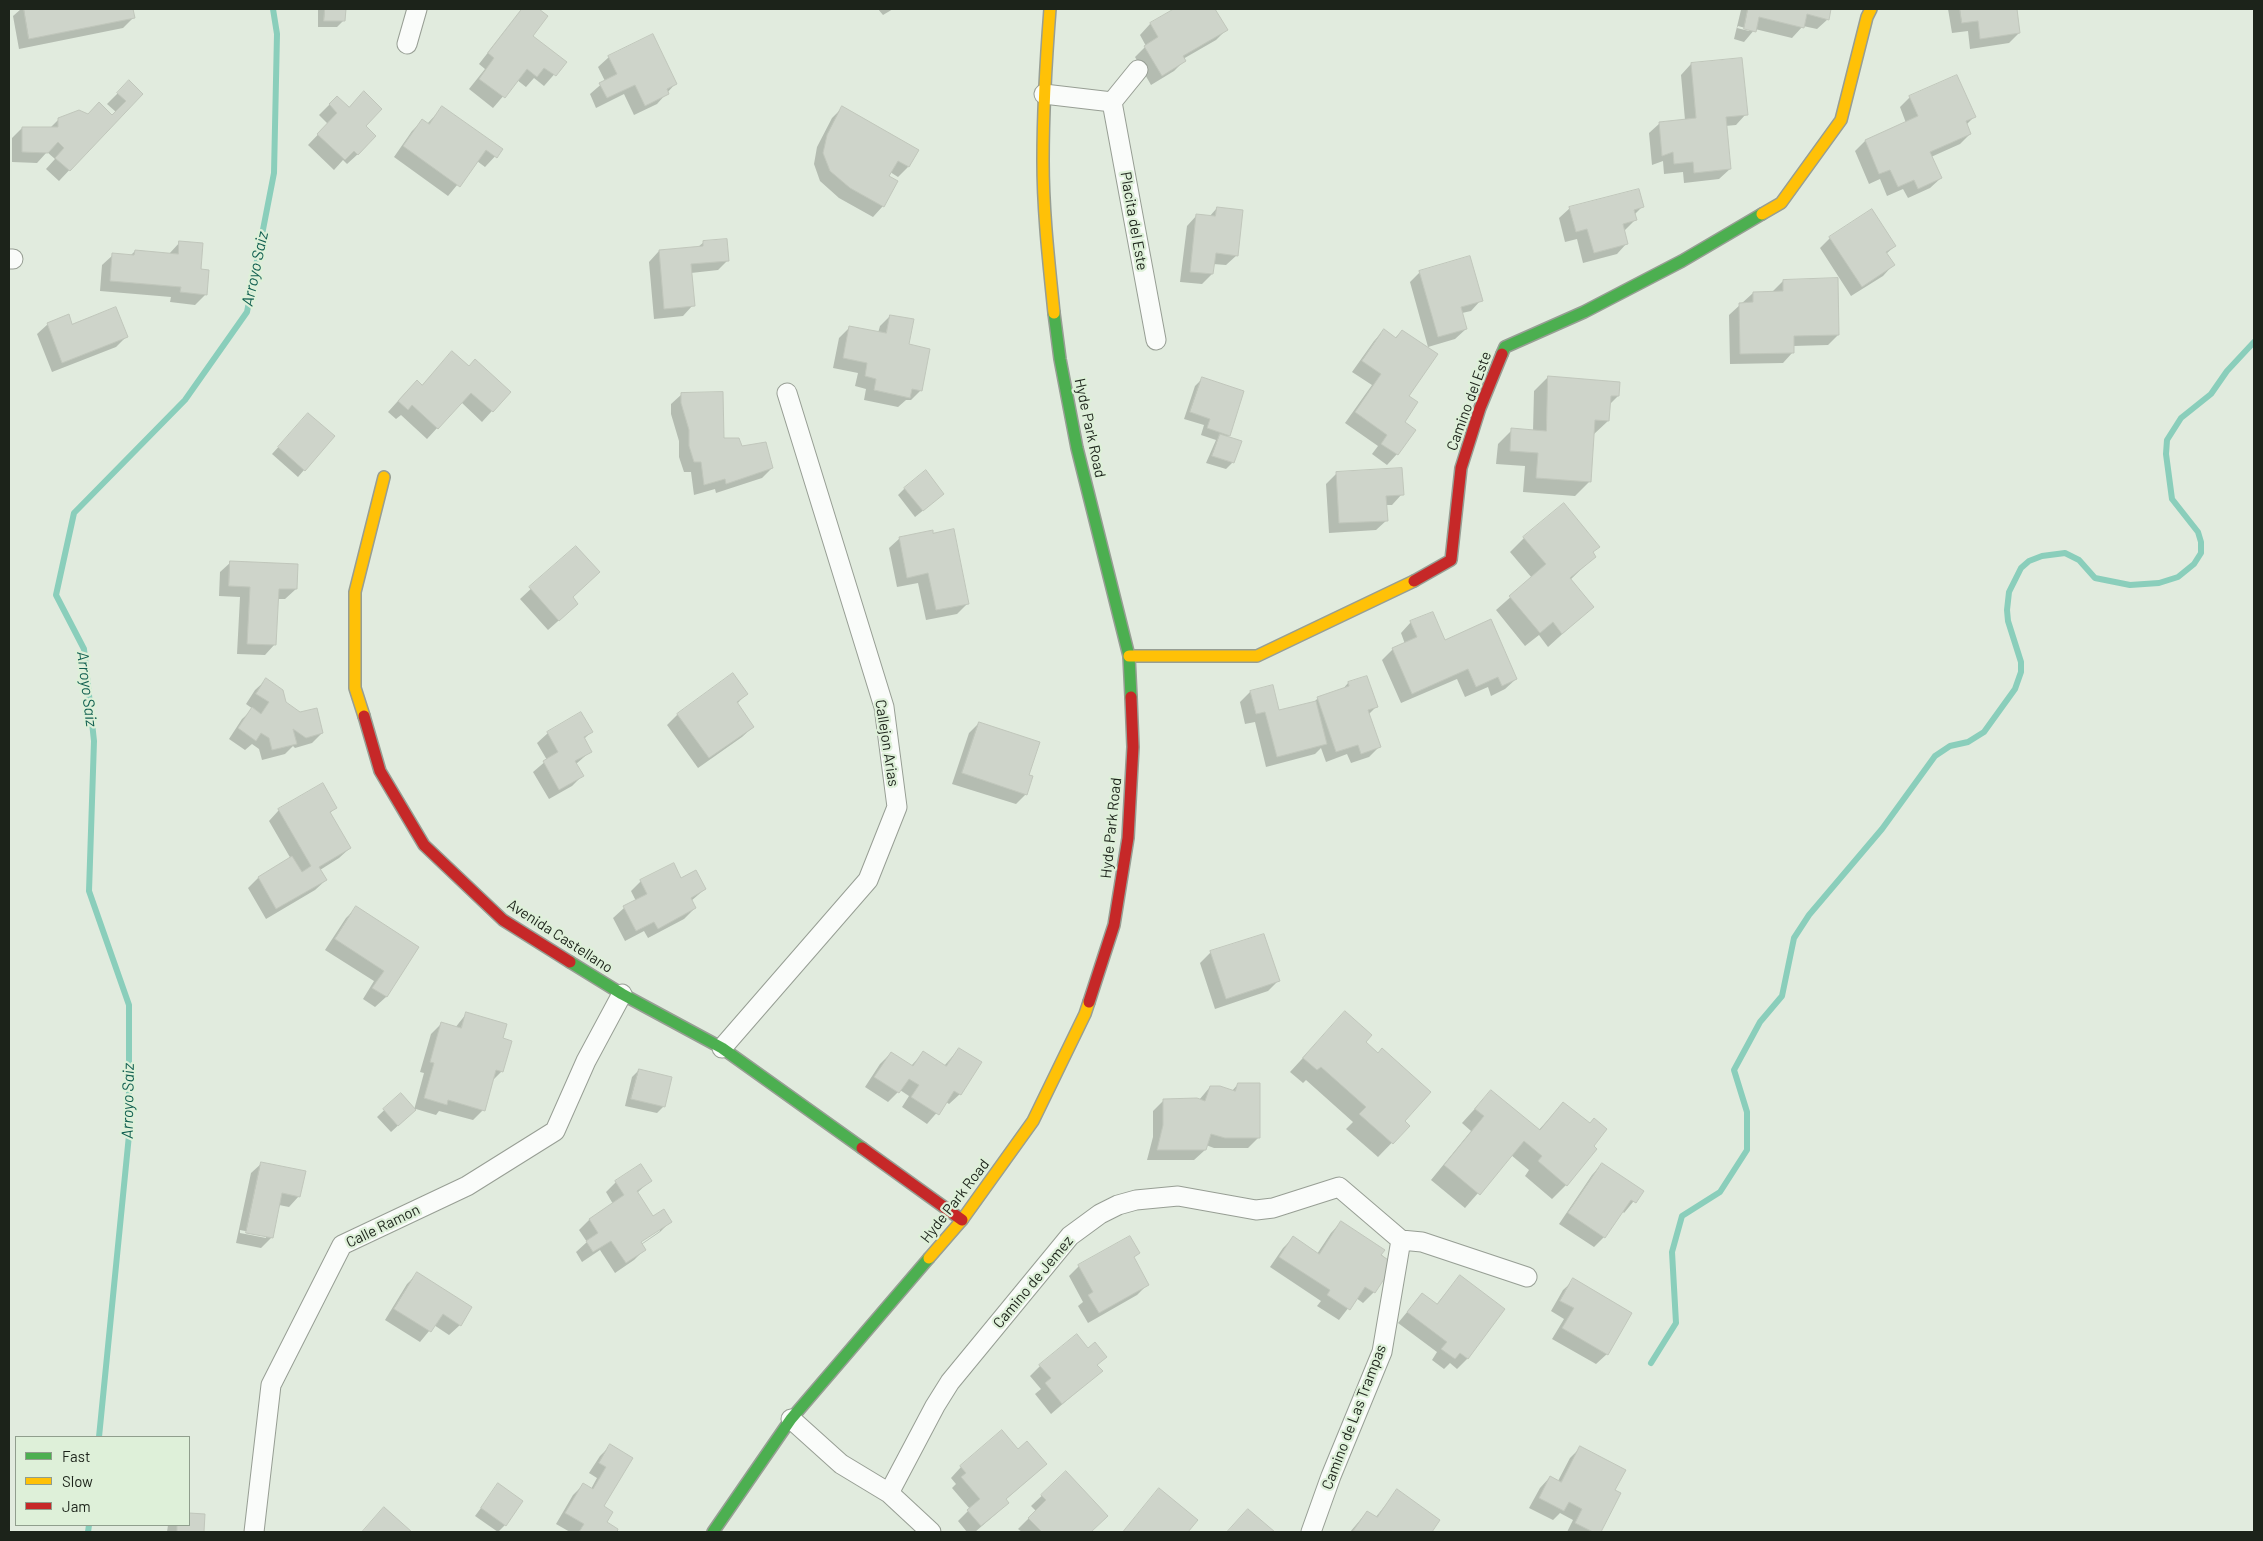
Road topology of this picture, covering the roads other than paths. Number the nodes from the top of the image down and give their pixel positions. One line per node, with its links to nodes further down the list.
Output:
1 (417, 9): 4 (street)
2 (1050, 9): 6 (street, Hyde Park Road)
3 (1871, 9): 11 (street, Camino del Este)
4 (407, 44)
5 (1138, 70): 7 (street)
6 (1044, 94): 7 (street); 11 (street, Hyde Park Road)
7 (1112, 102): 8 (street, Placita del Este)
8 (1156, 340)
9 (787, 393): 13 (street, Callejon Arias)
10 (384, 478): 12 (street, Avenida Castellano)
11 (1129, 656): 14 (street, Hyde Park Road)
12 (622, 994): 13 (street, Avenida Castellano); 19 (street, Calle Ramon)
13 (722, 1048): 14 (street, Avenida Castellano)
14 (962, 1220): 17 (street, Hyde Park Road)
15 (1401, 1240): 16 (street); 18 (street, Camino de Jemez); 22 (street, Camino de Las Trampas)
16 (1527, 1277)
17 (791, 1419): 18 (street); 20 (street, Hyde Park Road)
18 (889, 1493): 21 (street)
19 (254, 1532)
20 (713, 1532)
21 (931, 1532)
22 (1311, 1532)

